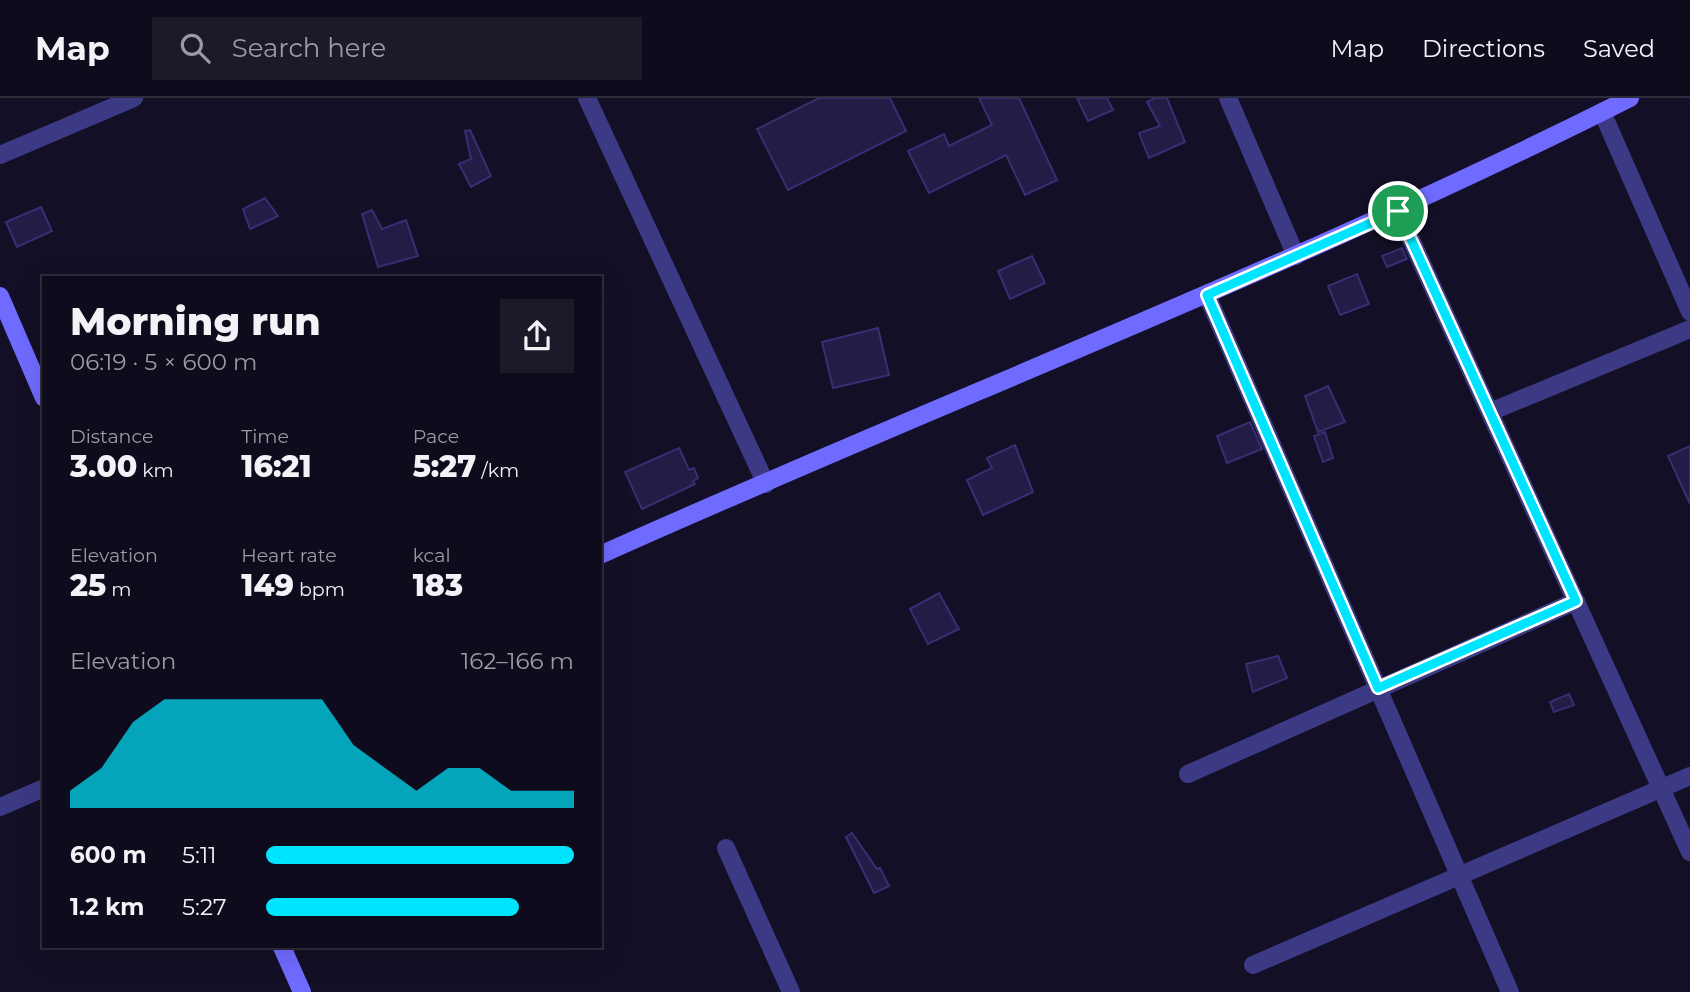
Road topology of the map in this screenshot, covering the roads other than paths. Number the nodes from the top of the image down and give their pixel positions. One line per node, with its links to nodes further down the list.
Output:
1 (134, 98): 6 (street)
2 (587, 98): 15 (street)
3 (1228, 98): 8 (street)
4 (1630, 98): 5 (street)
5 (1602, 112): 7 (street); 11 (street)
6 (0, 155)
7 (1398, 211): 8 (street); 14 (street)
8 (1296, 256): 9 (street)
9 (1207, 295): 15 (street); 18 (street)
10 (0, 296): 13 (street)
11 (1690, 312)
12 (1690, 329): 14 (street)
13 (42, 393)
14 (1490, 412): 17 (street)
15 (766, 484): 16 (street)
16 (602, 554)
17 (1576, 601): 18 (street); 22 (street)
18 (1378, 688): 19 (street); 26 (street)
19 (1188, 774)
20 (1690, 776): 22 (street)
21 (42, 789): 23 (street)
22 (1661, 789): 25 (street); 26 (street)
23 (0, 807)
24 (726, 848): 30 (street)
25 (1690, 852)
26 (1459, 876): 28 (street); 31 (street)
27 (282, 948): 29 (street)
28 (1253, 965)
29 (302, 992)
30 (791, 992)
31 (1510, 992)

